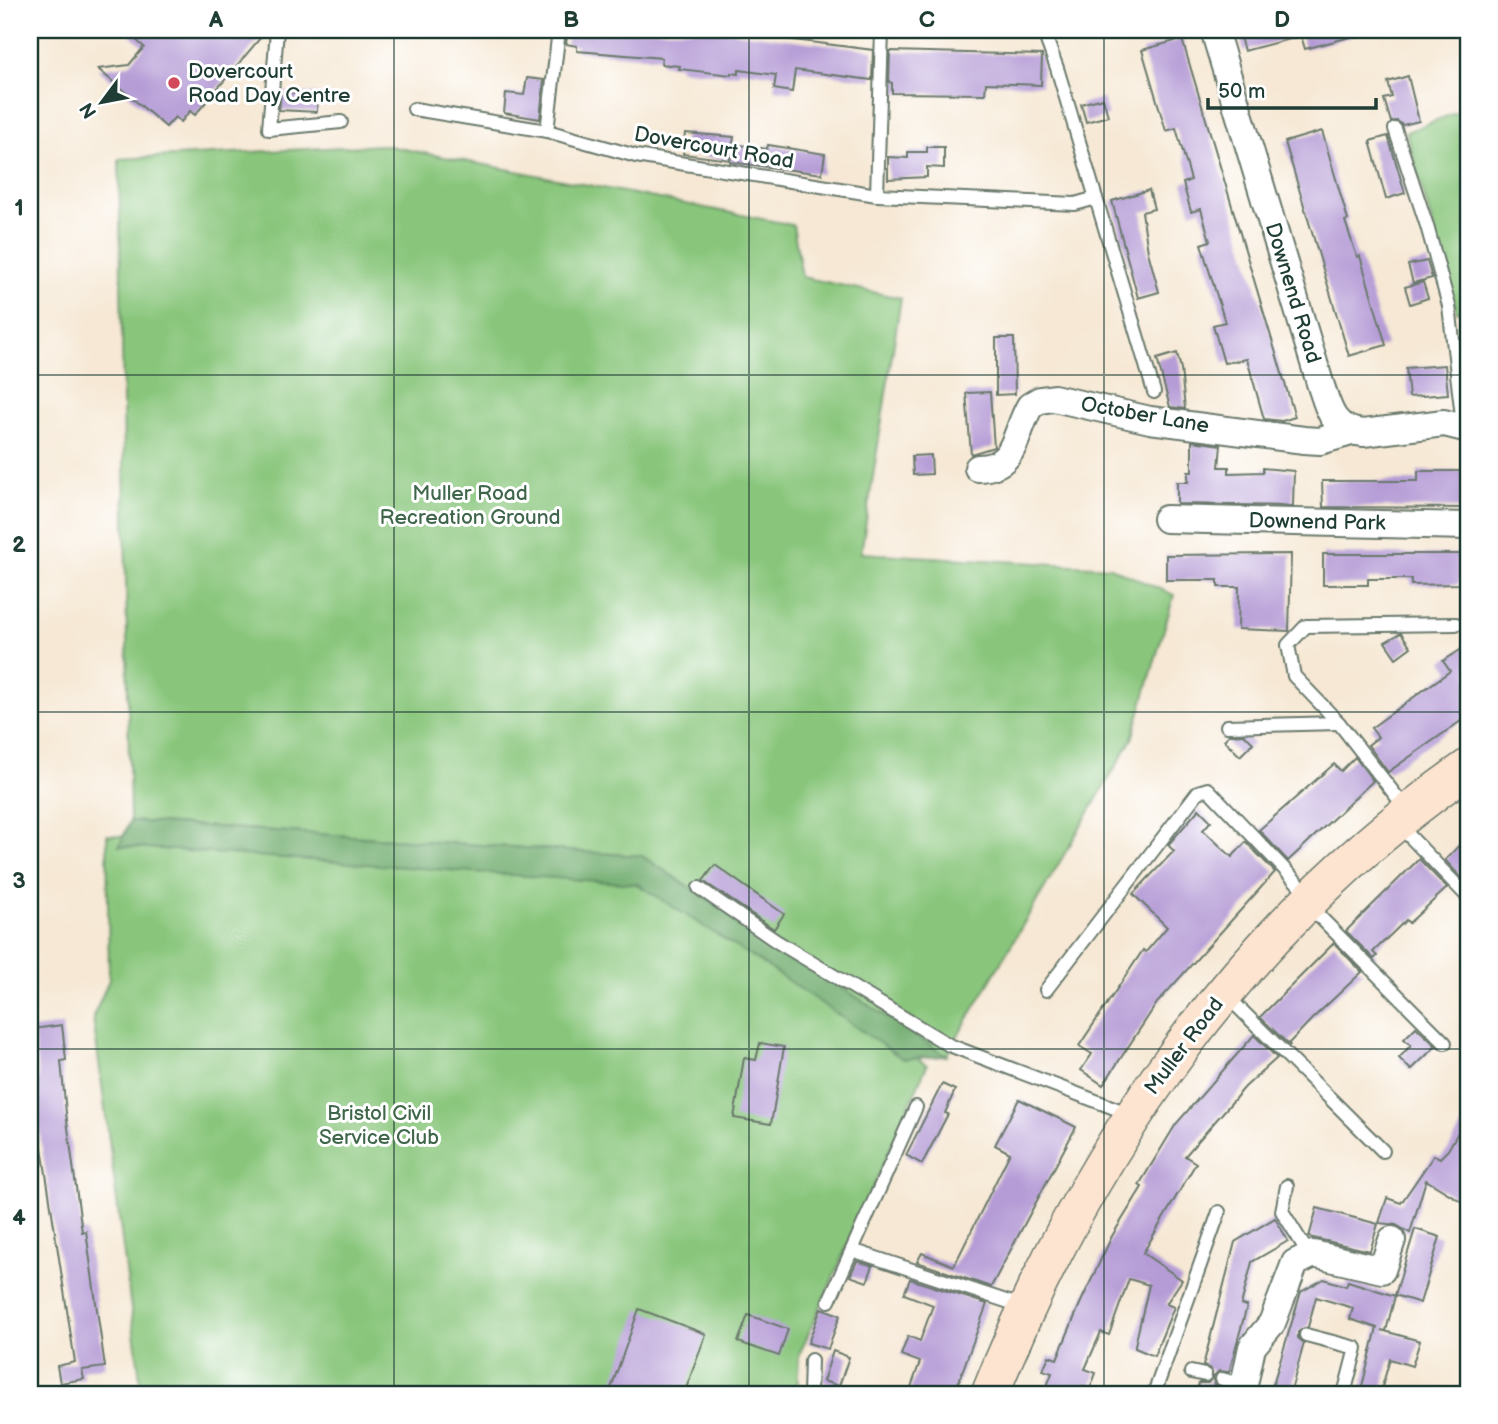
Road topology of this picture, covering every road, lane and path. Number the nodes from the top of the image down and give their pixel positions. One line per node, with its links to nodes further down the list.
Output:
1 (277, 30): 7 (lane)
2 (559, 30): 9 (lane)
3 (882, 30): 10 (lane)
4 (1042, 30): 11 (lane)
5 (1214, 30): 14 (street, Downend Road)
6 (414, 109): 9 (lane, Dovercourt Road)
7 (341, 122)
8 (1395, 129): 13 (lane)
9 (547, 131): 10 (lane, Dovercourt Road)
10 (877, 195): 11 (lane, Dovercourt Road)
11 (1096, 198): 12 (lane)
12 (1154, 392)
13 (1466, 427): 14 (street)
14 (1351, 432): 15 (street, October Lane)
15 (978, 468)
16 (1166, 519): 17 (street, Downend Park)
17 (1468, 526)
18 (1456, 624): 19 (lane)
19 (1339, 723): 20 (lane); 22 (lane)
20 (1227, 726)
21 (1468, 768): 22 (main road, Muller Road)
22 (1403, 818): 24 (lane); 25 (main road, Muller Road)
23 (699, 888): 30 (lane)
24 (1468, 897)
25 (1308, 899): 26 (lane); 27 (main road, Muller Road); 28 (lane)
26 (1046, 990)
27 (1224, 993): 30 (main road, Muller Road); 31 (lane)
28 (1445, 1043)
29 (916, 1107): 35 (lane)
30 (1132, 1115): 38 (main road, Muller Road)
31 (1383, 1151)
32 (1287, 1186): 36 (lane)
33 (1219, 1212): 46 (lane)
34 (1392, 1240): 36 (street)
35 (852, 1250): 37 (lane); 38 (lane)
36 (1310, 1256): 43 (street)
37 (830, 1301)
38 (1029, 1308): 45 (main road, Muller Road)
39 (1306, 1335): 47 (lane)
40 (811, 1360): 44 (lane)
41 (1191, 1372): 42 (lane)
42 (1205, 1375)
43 (1236, 1386)
44 (810, 1394)
45 (993, 1394)
46 (1154, 1394)
47 (1344, 1394)

